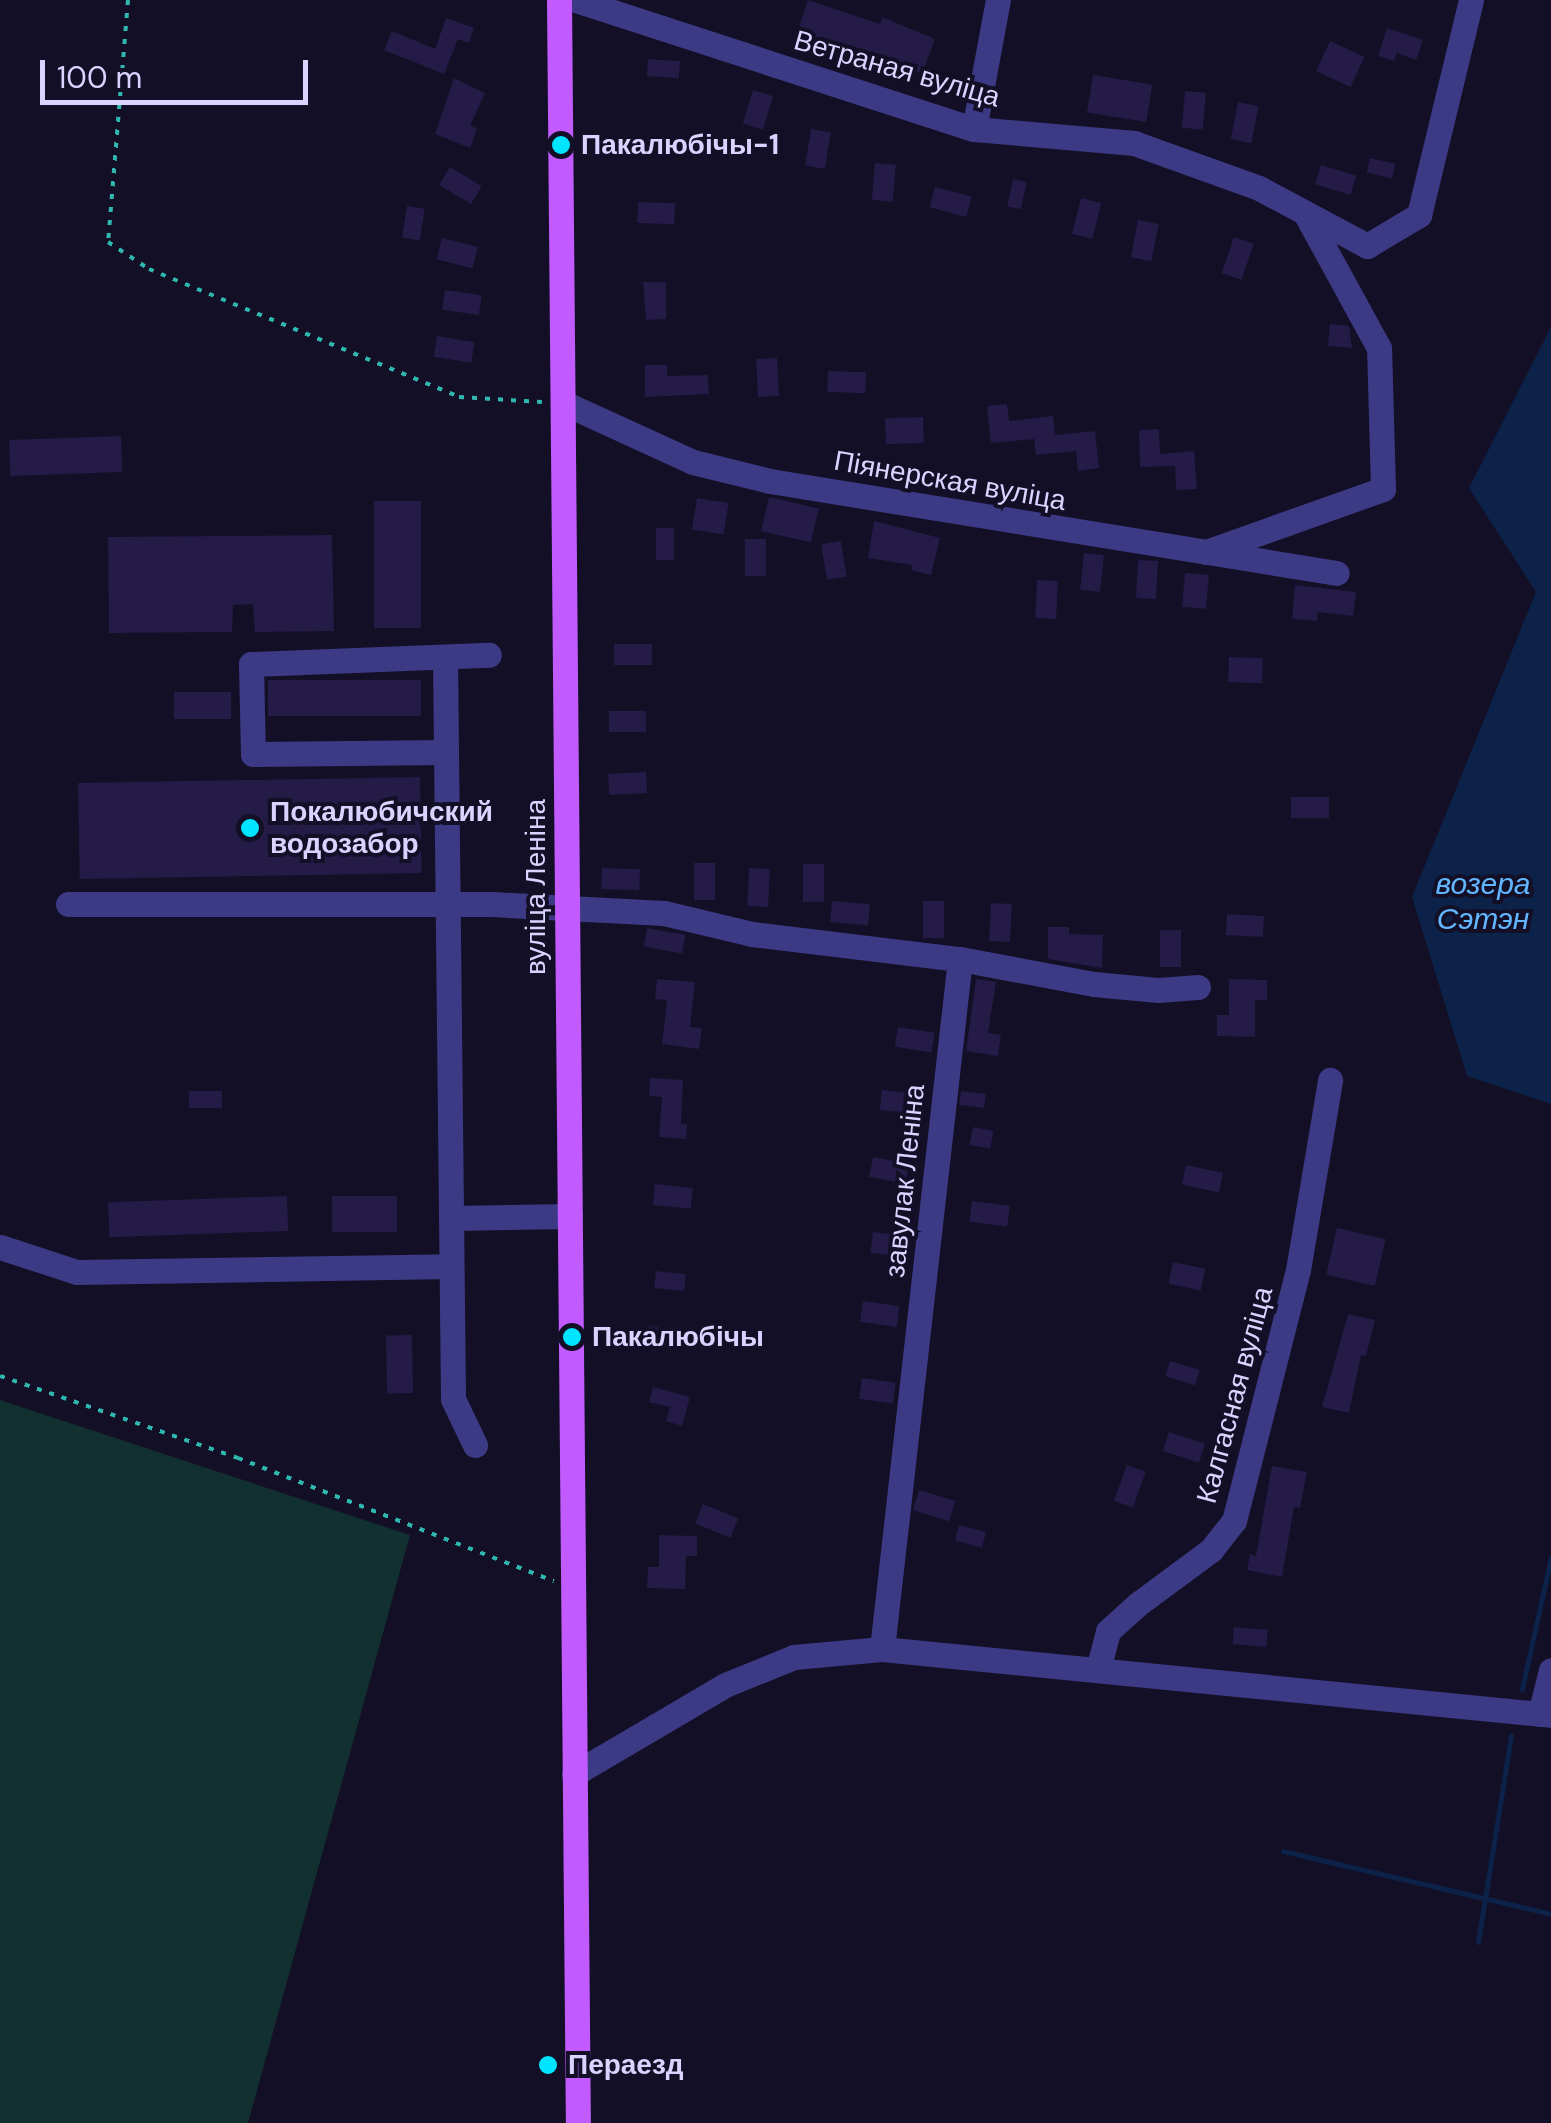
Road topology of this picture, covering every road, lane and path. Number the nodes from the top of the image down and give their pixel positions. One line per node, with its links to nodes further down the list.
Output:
1 (128, 0): 8 (path)
2 (559, 0): 8 (main road, вуліца Леніна)
3 (576, 0): 6 (street, Ветраная вуліца)
4 (998, 0): 6 (street)
5 (1471, 0): 7 (street, Ветраная вуліца)
6 (974, 128): 7 (street, Ветраная вуліца)
7 (1305, 213): 9 (street)
8 (564, 404): 9 (street, Піянерская вуліца); 16 (main road, вуліца Леніна)
9 (1201, 554): 10 (street, Піянерская вуліца)
10 (1338, 574)
11 (489, 655): 12 (street)
12 (445, 658): 13 (street); 13 (street)
13 (446, 752): 15 (street)
14 (68, 904): 15 (street)
15 (448, 904): 16 (street); 21 (street)
16 (565, 908): 17 (street); 20 (main road, вуліца Леніна)
17 (960, 959): 18 (street); 27 (street, завулак Леніна)
18 (1198, 987)
19 (1330, 1080): 28 (street, Калгасная вуліца)
20 (570, 1216): 21 (street); 26 (main road, вуліца Леніна)
21 (451, 1218): 23 (street)
22 (0, 1247): 23 (street)
23 (452, 1266): 25 (street)
24 (0, 1376): 26 (path)
25 (475, 1444)
26 (572, 1588): 31 (main road, вуліца Леніна)
27 (882, 1649): 28 (street); 31 (street)
28 (1098, 1670): 30 (street)
29 (1551, 1670): 30 (street)
30 (1545, 1714)
31 (574, 1774): 32 (main road, вуліца Леніна)
32 (578, 2123)

